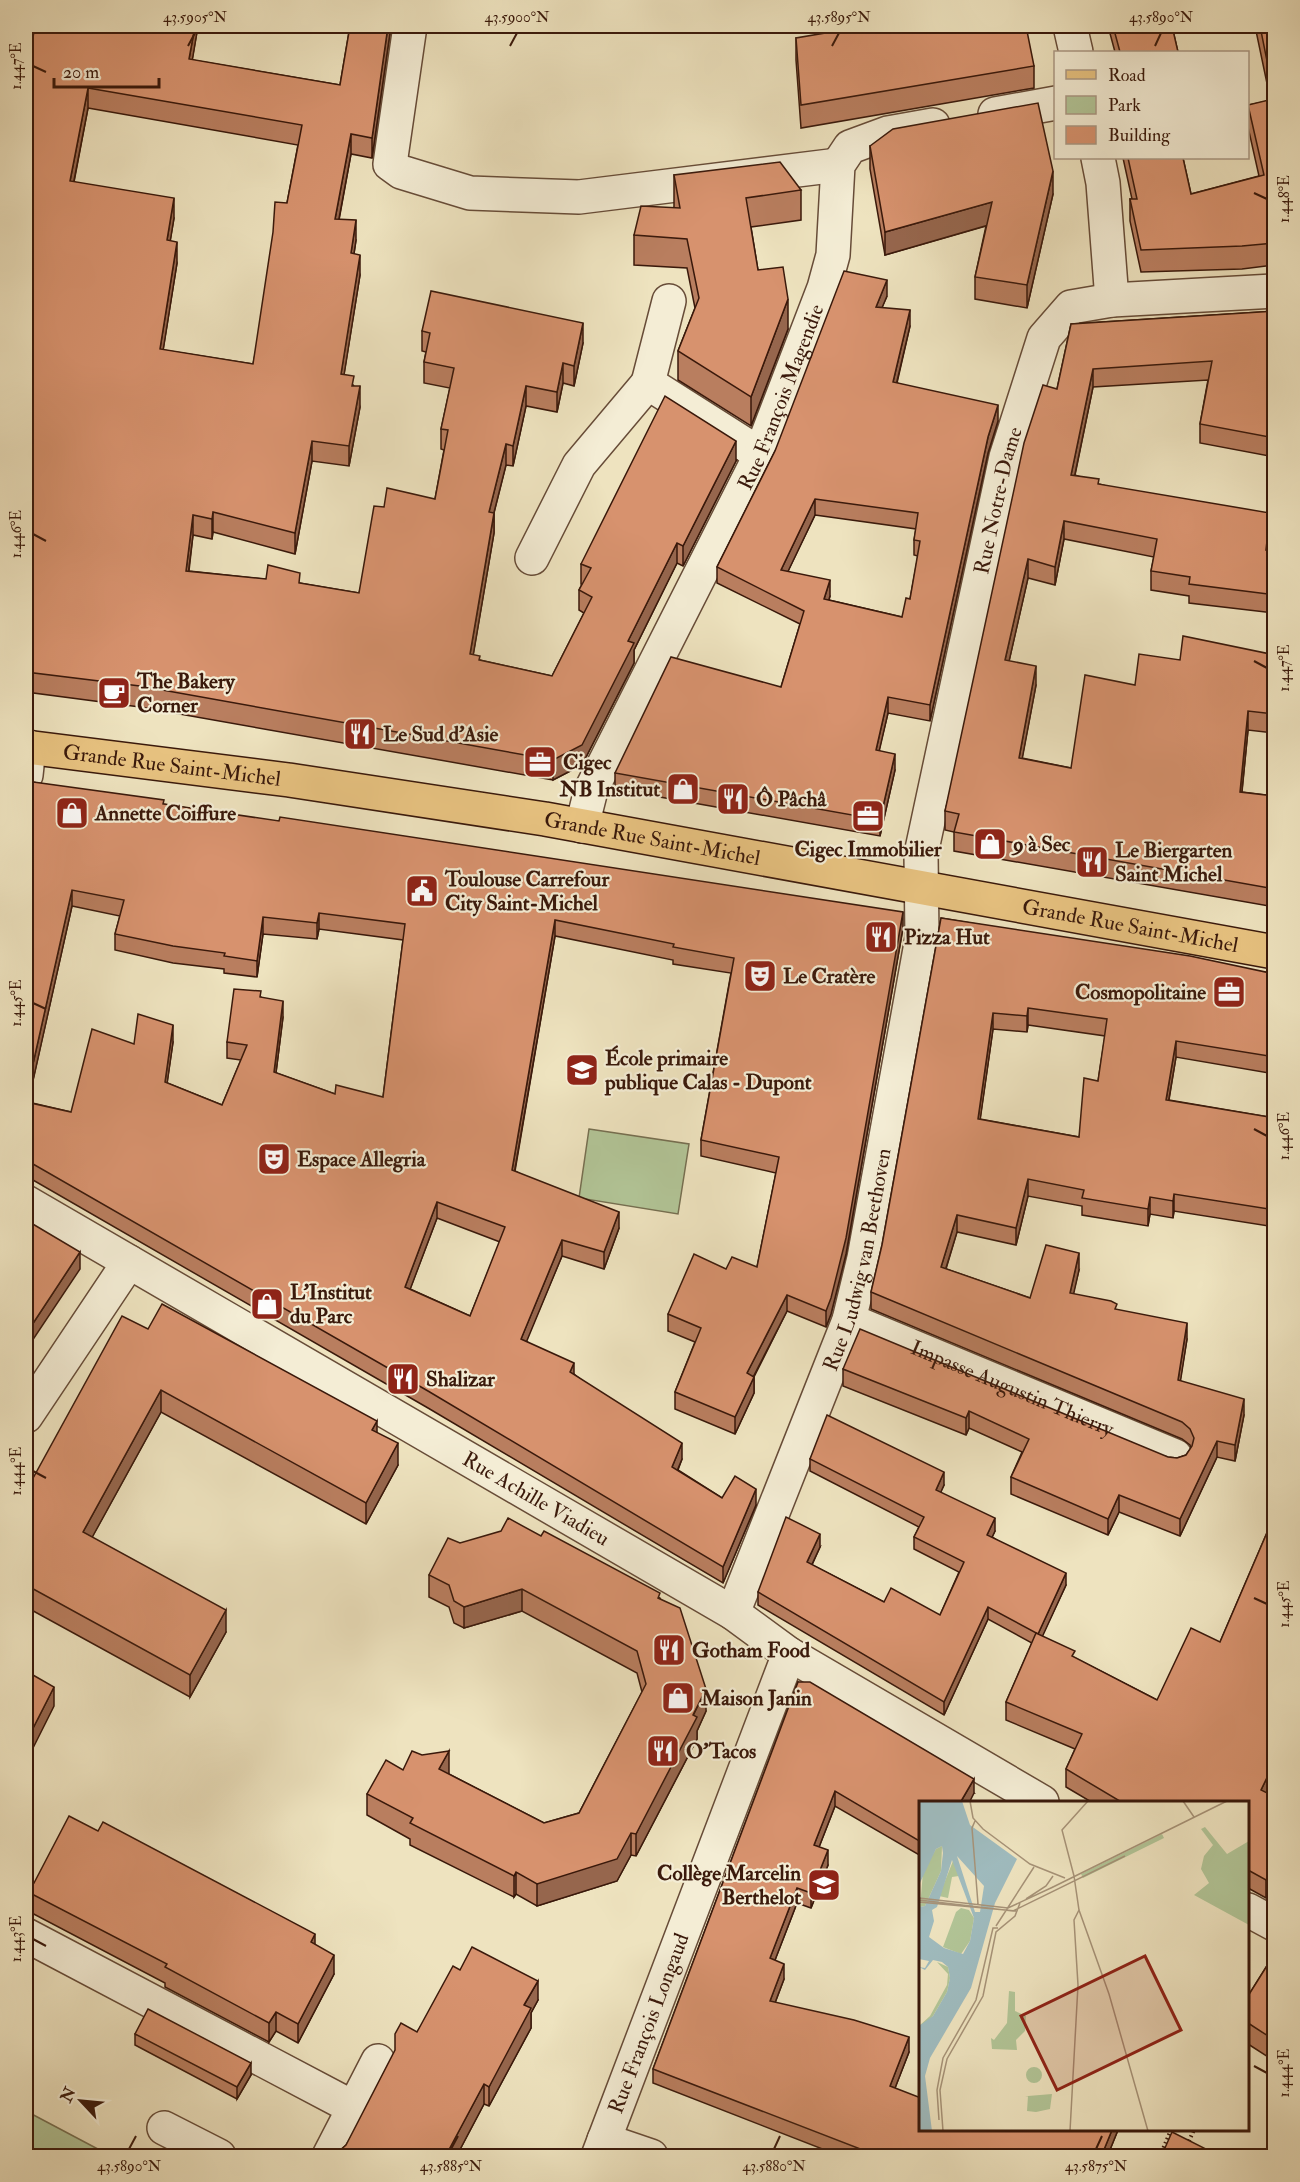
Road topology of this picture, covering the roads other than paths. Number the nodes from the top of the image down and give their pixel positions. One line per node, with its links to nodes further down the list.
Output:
1 (410, 26): 6 (street)
2 (1070, 26): 3 (street)
3 (1076, 51)
4 (1054, 103): 6 (street)
5 (1098, 159): 8 (street)
6 (838, 165): 11 (street, Rue François Magendie)
7 (1275, 291): 8 (street, Rue Notre-Dame)
8 (1112, 300): 15 (street, Rue Notre-Dame)
9 (669, 301): 10 (street)
10 (648, 383): 11 (street); 12 (street)
11 (760, 454): 14 (street, Rue François Magendie)
12 (532, 558)
13 (27, 756): 14 (main road, Grande Rue Saint-Michel)
14 (582, 826): 15 (main road, Grande Rue Saint-Michel)
15 (920, 888): 16 (main road, Grande Rue Saint-Michel); 19 (street, Rue Ludwig van Beethoven)
16 (1275, 952)
17 (26, 1202): 18 (street, Rue Achille Viadieu)
18 (129, 1262): 20 (street); 22 (street, Rue Achille Viadieu)
19 (849, 1320): 21 (street, Impasse Augustin Thierry); 22 (street, Rue Ludwig van Beethoven)
20 (26, 1416)
21 (1175, 1456)
22 (733, 1613): 23 (street, Rue Achille Viadieu)
23 (789, 1654): 24 (street, Rue Achille Viadieu); 31 (street, Rue François Longaud)
24 (1039, 1801)
25 (1249, 1911): 26 (street)
26 (1275, 1924)
27 (26, 1935): 29 (street)
28 (378, 2061): 29 (street)
29 (354, 2108): 33 (street)
30 (164, 2128): 32 (street)
31 (601, 2149): 34 (street)
32 (219, 2157)
33 (328, 2157)
34 (651, 2157)

